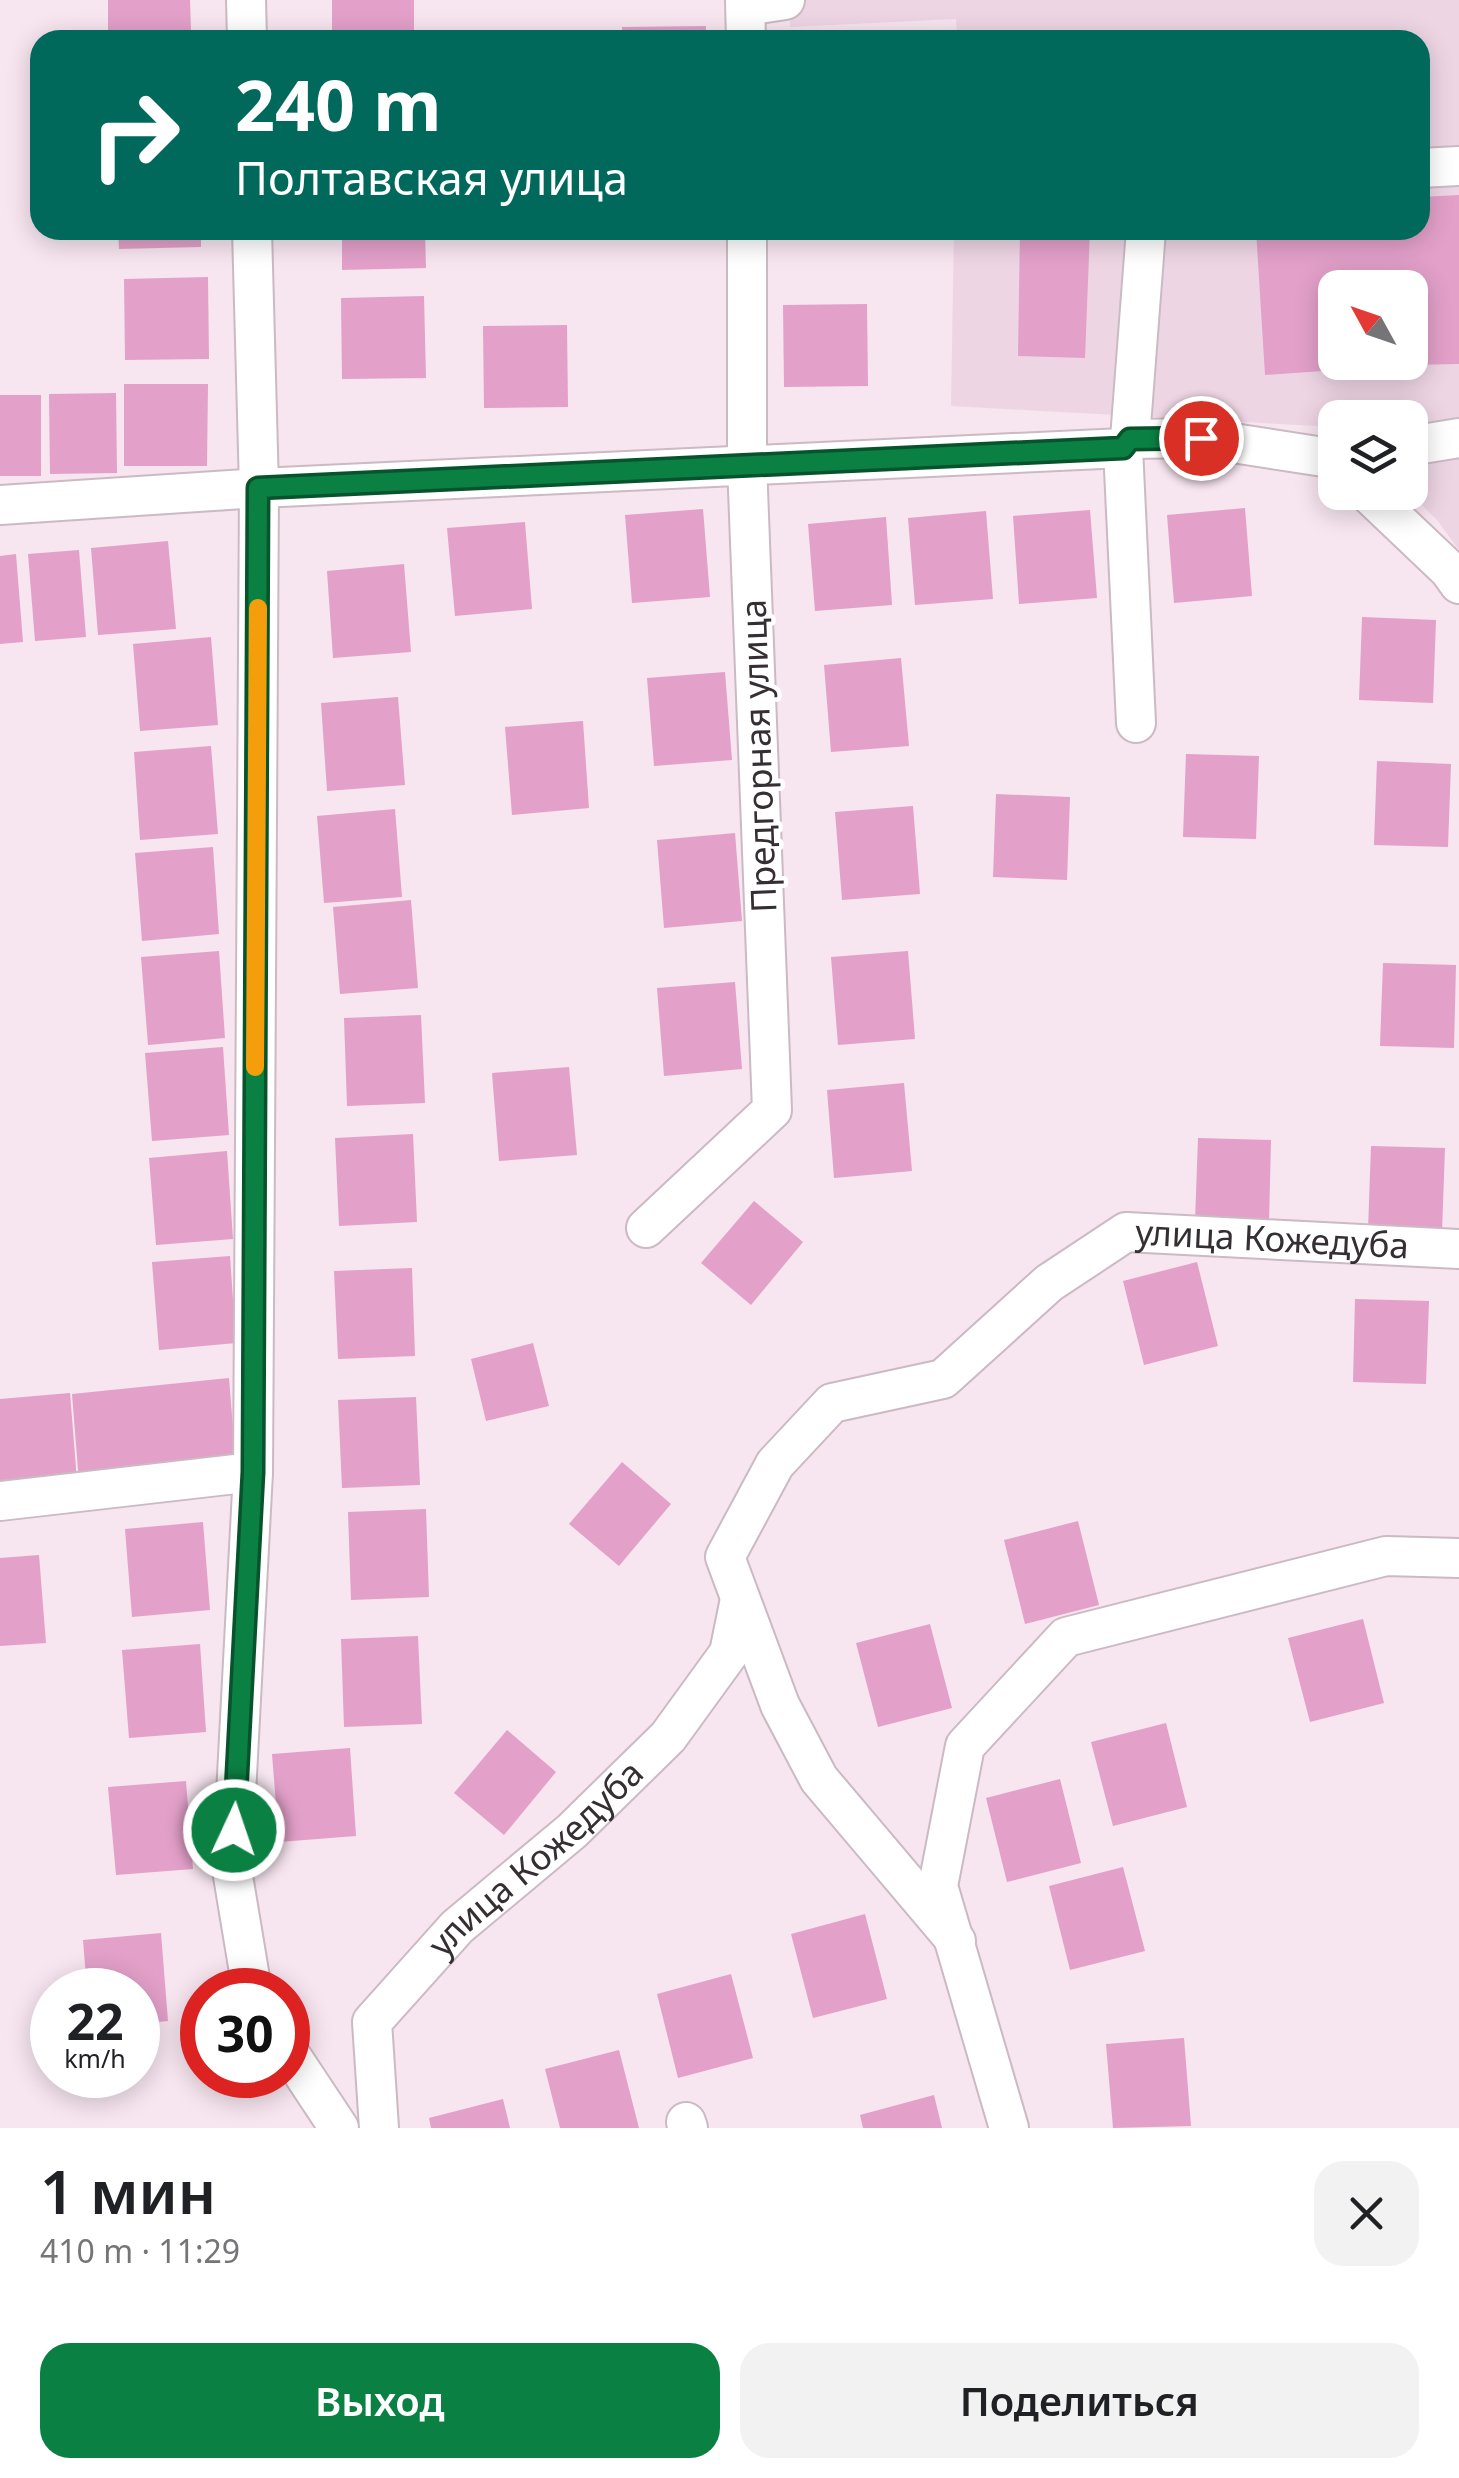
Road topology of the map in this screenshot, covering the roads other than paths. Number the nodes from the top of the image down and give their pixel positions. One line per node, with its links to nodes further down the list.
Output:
1 (246, 0): 4 (street)
2 (785, 0): 3 (street)
3 (746, 15)
4 (247, 30)
5 (1459, 166): 6 (street)
6 (1430, 167)
7 (252, 240): 15 (street)
8 (746, 240): 14 (street, Предгорная улица)
9 (1145, 240): 12 (street)
10 (1459, 438): 11 (street)
11 (1428, 443)
12 (1126, 444): 13 (street); 14 (street); 19 (street)
13 (1318, 457)
14 (748, 464): 15 (street); 20 (street, Предгорная улица)
15 (258, 488): 16 (street); 22 (street)
16 (0, 505)
17 (1387, 510): 18 (street)
18 (1456, 574)
19 (1136, 723)
20 (646, 1228)
21 (1459, 1248): 25 (street, улица Кожедуба)
22 (253, 1472): 23 (street); 27 (street)
23 (0, 1501)
24 (1459, 1558): 26 (street, улица Кожедуба)
25 (740, 1599): 26 (street, улица Кожедуба); 30 (street, улица Кожедуба)
26 (956, 1941): 31 (street, улица Кожедуба)
27 (248, 1968)
28 (310, 2084): 29 (street)
29 (339, 2128)
30 (379, 2128)
31 (1009, 2128)

